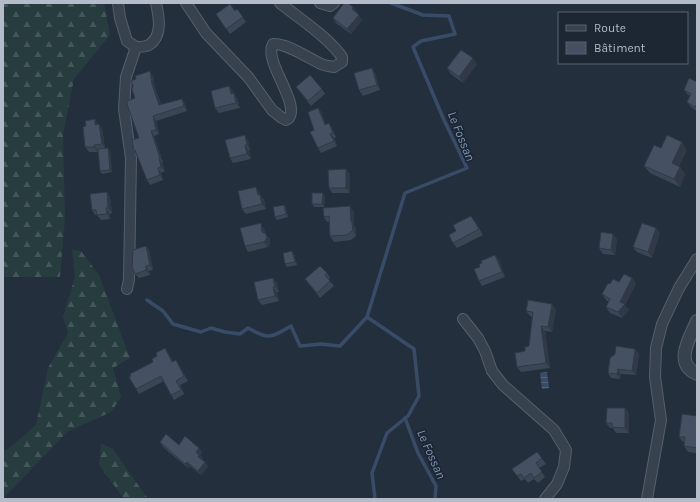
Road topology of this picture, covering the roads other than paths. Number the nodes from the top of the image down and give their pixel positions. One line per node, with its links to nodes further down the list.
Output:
1 (118, 3): 7 (street)
2 (156, 3): 7 (street)
3 (186, 3): 4 (street)
4 (280, 3)
5 (320, 3): 6 (street)
6 (334, 3)
7 (136, 47): 9 (street)
8 (697, 259): 14 (street)
9 (127, 289)
10 (463, 319): 13 (street)
11 (697, 321): 12 (street)
12 (697, 374)
13 (545, 499)
14 (647, 499)

